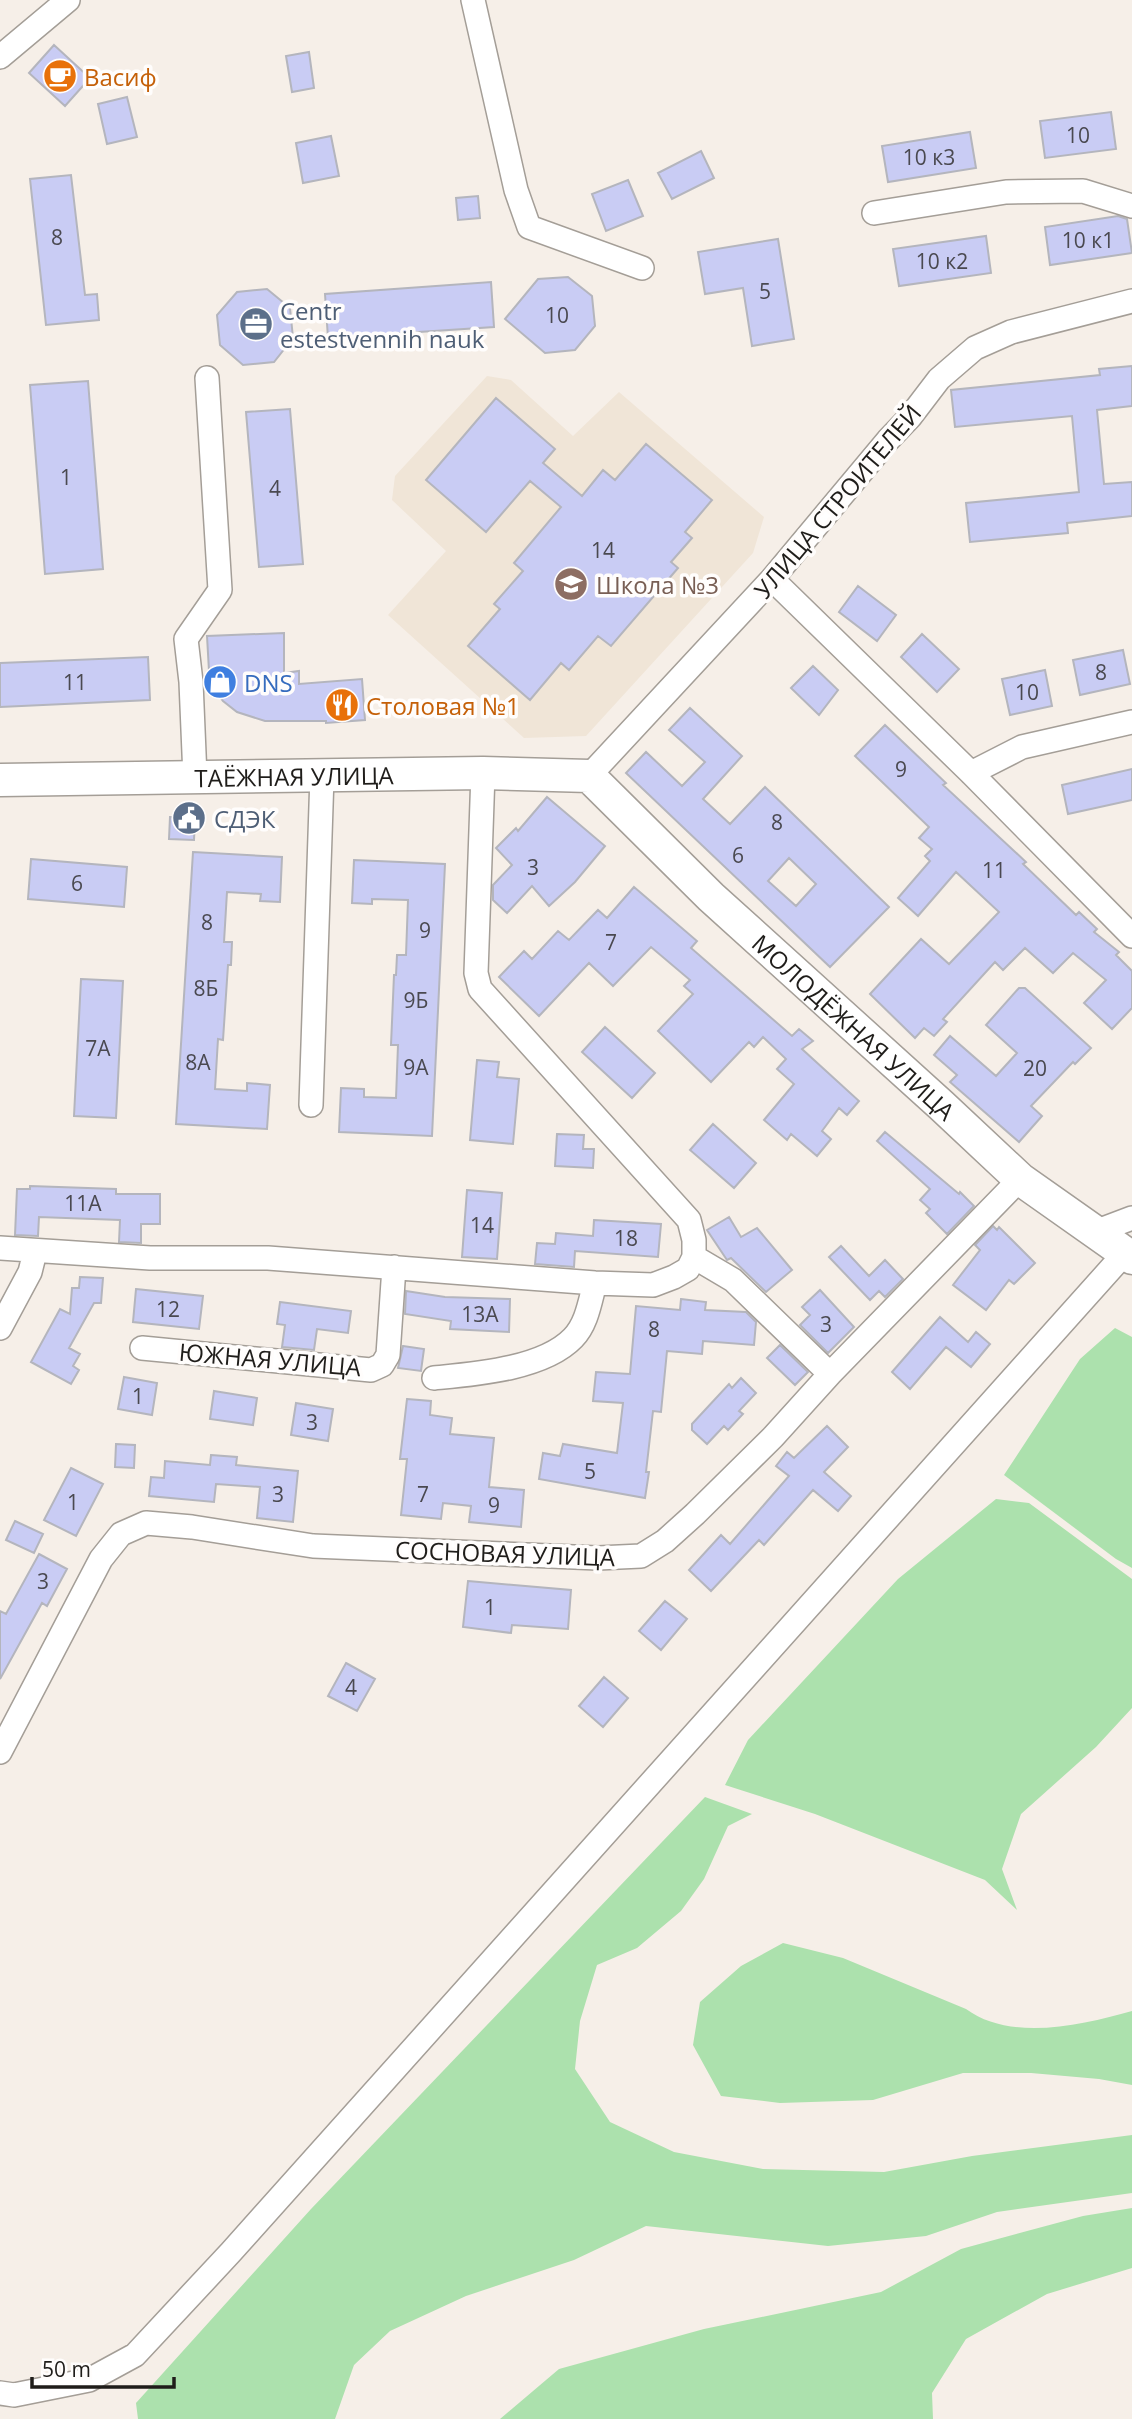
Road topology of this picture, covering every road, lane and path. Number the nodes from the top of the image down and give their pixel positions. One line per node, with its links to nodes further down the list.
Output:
1 (68, 0): 3 (street)
2 (473, 0): 6 (street)
3 (0, 57)
4 (1132, 206): 5 (street)
5 (874, 213)
6 (642, 268)
7 (1132, 301): 9 (street, УЛИЦА СТРОИТЕЛЕЙ)
8 (206, 378): 15 (street)
9 (772, 579): 12 (street); 14 (street, УЛИЦА СТРОИТЕЛЕЙ)
10 (1132, 722): 12 (street)
11 (483, 773): 13 (main road, ТАЁЖНАЯ УЛИЦА); 14 (main road, ТАЁЖНАЯ УЛИЦА); 25 (street)
12 (971, 773): 17 (street)
13 (322, 776): 15 (main road, ТАЁЖНАЯ УЛИЦА); 18 (street)
14 (589, 776): 19 (main road, МОЛОДЁЖНАЯ УЛИЦА)
15 (195, 777): 16 (main road, ТАЁЖНАЯ УЛИЦА)
16 (0, 780)
17 (1132, 936)
18 (312, 1105)
19 (1020, 1179): 21 (main road, МОЛОДЁЖНАЯ УЛИЦА); 30 (street, СОСНОВАЯ УЛИЦА)
20 (1132, 1218): 21 (street)
21 (1095, 1232): 24 (main road, МОЛОДЁЖНАЯ УЛИЦА)
22 (0, 1248): 23 (street)
23 (35, 1252): 26 (street); 28 (street)
24 (1128, 1256): 33 (street)
25 (694, 1257): 27 (street); 30 (street)
26 (394, 1267): 27 (street); 29 (street, ЮЖНАЯ УЛИЦА)
27 (596, 1283): 31 (street)
28 (0, 1328)
29 (142, 1348)
30 (830, 1374): 32 (street, СОСНОВАЯ УЛИЦА)
31 (434, 1378)
32 (0, 1752)
33 (0, 2393)

